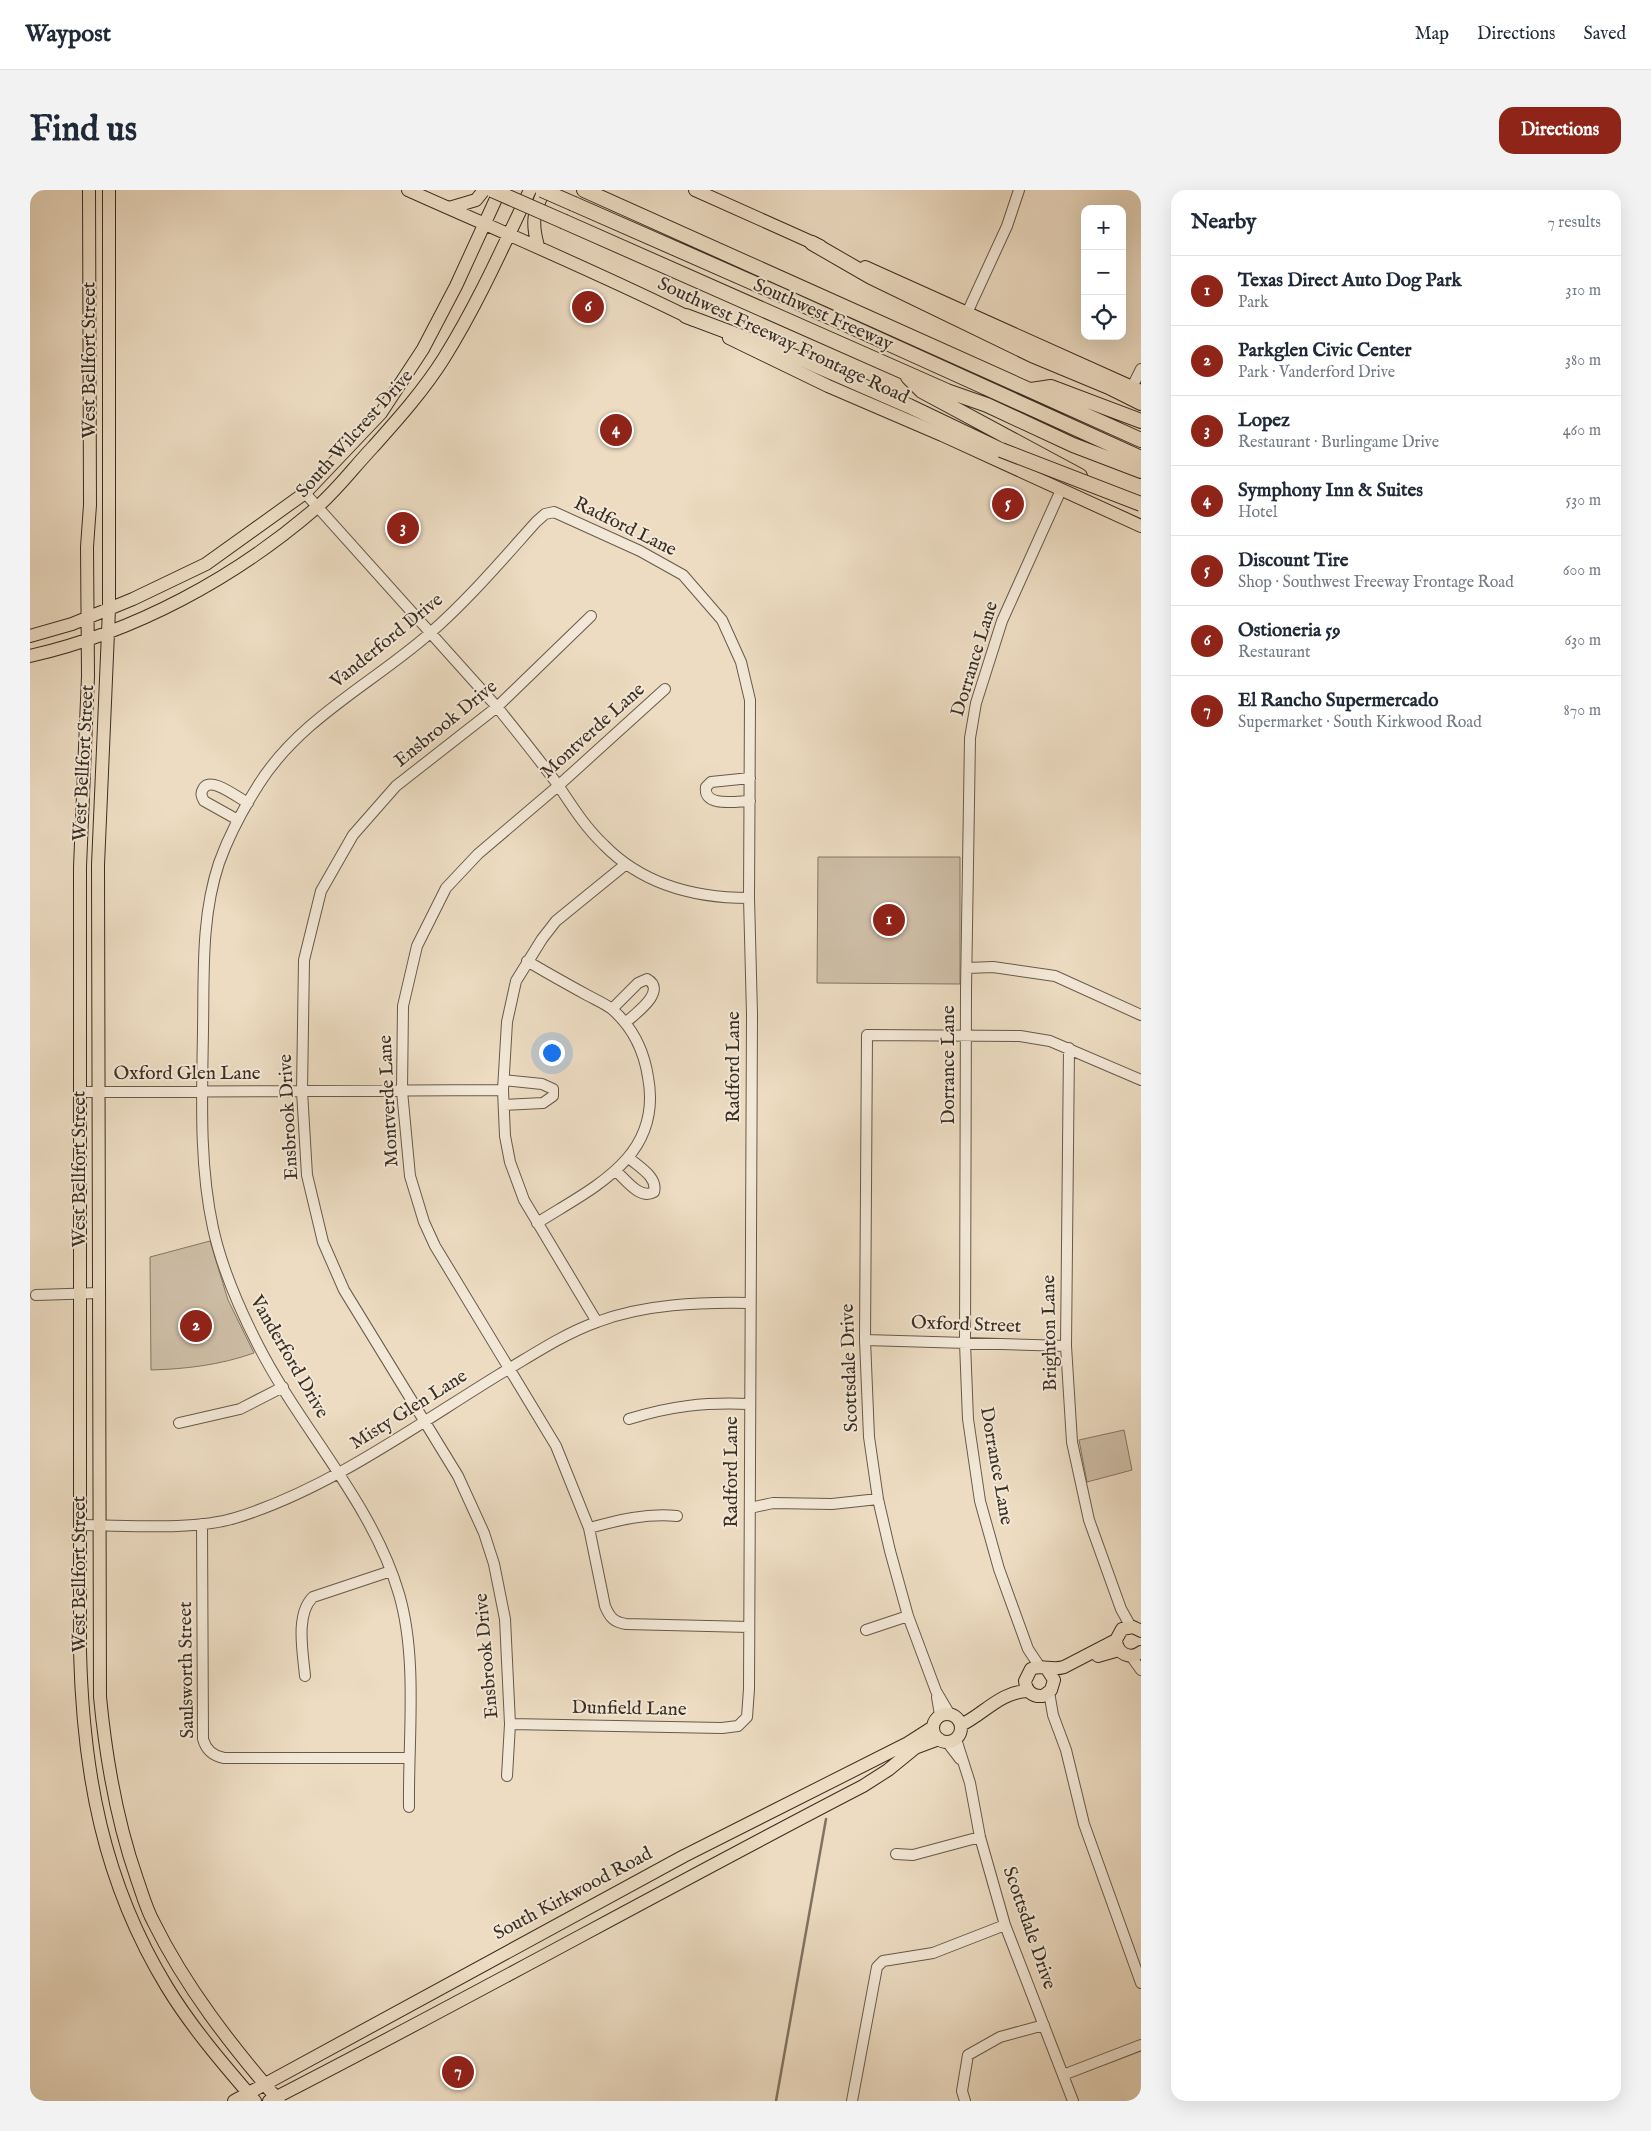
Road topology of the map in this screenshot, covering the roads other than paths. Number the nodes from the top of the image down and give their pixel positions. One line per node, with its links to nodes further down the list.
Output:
1 (89, 190): 17 (main road, West Bellfort Street)
2 (110, 190): 18 (main road, West Bellfort Street)
3 (408, 190): 12 (main road, Southwest Freeway Frontage Road)
4 (484, 190): 12 (main road)
5 (492, 190): 21 (highway, Southwest Freeway, bridge)
6 (500, 190): 13 (main road, South Wilcrest Drive)
7 (530, 190): 14 (main road, South Wilcrest Drive)
8 (543, 190): 16 (main road); 30 (highway, bridge)
9 (584, 190): 24 (highway, Southwest Freeway)
10 (695, 190): 15 (main road)
11 (1019, 190): 19 (street)
12 (449, 208): 13 (main road, Southwest Freeway Frontage Road)
13 (484, 225): 14 (main road, Southwest Freeway Frontage Road); 26 (main road, South Wilcrest Drive)
14 (509, 235): 16 (main road, Southwest Freeway Frontage Road); 28 (main road, South Wilcrest Drive)
15 (812, 243): 19 (main road); 25 (highway)
16 (538, 246): 20 (main road, Southwest Freeway Frontage Road)
17 (88, 271): 18 (main road); 31 (main road, West Bellfort Street)
18 (109, 271): 32 (main road, West Bellfort Street)
19 (967, 313): 23 (main road)
20 (686, 316): 34 (main road, Southwest Freeway Frontage Road); 36 (highway, bridge)
21 (901, 369): 33 (highway, Southwest Freeway); 38 (highway)
22 (1141, 369): 23 (street)
23 (1137, 389)
24 (1030, 390): 27 (highway); 29 (highway, Southwest Freeway)
25 (1141, 403)
26 (381, 413): 28 (main road); 35 (main road, South Wilcrest Drive)
27 (1141, 421)
28 (394, 424): 37 (main road, South Wilcrest Drive)
29 (1141, 440)
30 (1141, 458)
31 (89, 461): 32 (main road); 45 (main road, West Bellfort Street)
32 (109, 461): 43 (main road, West Bellfort Street)
33 (1141, 471)
34 (1061, 490): 40 (main road, Southwest Freeway Frontage Road); 65 (street, Dorrance Lane)
35 (305, 493): 37 (street); 41 (main road, South Wilcrest Drive)
36 (1141, 504)
37 (318, 507): 42 (main road, South Wilcrest Drive); 47 (street)
38 (1141, 511)
39 (554, 512): 47 (street, Vanderford Drive); 55 (street, Radford Lane)
40 (1141, 526)
41 (232, 546): 42 (main road); 43 (main road, South Wilcrest Drive)
42 (242, 563): 46 (main road, South Wilcrest Drive)
43 (109, 609): 45 (main road, South Wilcrest Drive); 46 (main road, West Bellfort Street)
44 (591, 616): 52 (street, Ensbrook Drive)
45 (88, 618): 48 (main road, South Wilcrest Drive); 49 (main road, West Bellfort Street)
46 (109, 632): 49 (main road, South Wilcrest Drive); 53 (main road, West Bellfort Street)
47 (431, 633): 52 (street); 58 (street, Vanderford Drive)
48 (30, 636)
49 (88, 640): 50 (main road, South Wilcrest Drive); 54 (main road, West Bellfort Street)
50 (30, 656)
51 (665, 689): 56 (street, Montverde Lane)
52 (498, 707): 56 (street); 74 (street, Ensbrook Drive)
53 (102, 750): 54 (main road); 62 (main road, West Bellfort Street)
54 (85, 751): 63 (main road, West Bellfort Street)
55 (750, 778): 57 (street, Radford Lane); 57 (street)
56 (558, 786): 60 (street); 75 (street, Montverde Lane)
57 (750, 801): 61 (street, Radford Lane)
58 (248, 803): 59 (street, Vanderford Drive); 59 (street)
59 (238, 820): 77 (street, Vanderford Drive)
60 (626, 864): 61 (street); 64 (street)
61 (749, 898): 85 (street, Radford Lane)
62 (98, 932): 63 (main road); 73 (main road, West Bellfort Street)
63 (81, 933): 76 (main road, West Bellfort Street)
64 (527, 961): 66 (street); 72 (street)
65 (967, 968): 67 (street); 69 (street, Dorrance Lane)
66 (612, 1009): 68 (street); 68 (street)
67 (1141, 1015)
68 (625, 1023): 79 (street)
69 (967, 1036): 70 (street); 87 (street, Scottsdale Drive); 88 (street, Dorrance Lane)
70 (1069, 1048): 71 (street); 89 (street, Brighton Lane)
71 (1141, 1080)
72 (504, 1085): 75 (street, Oxford Glen Lane); 78 (street); 78 (street, Oxford Glen Lane)
73 (98, 1091): 76 (street, Oxford Glen Lane); 77 (street, Oxford Glen Lane); 82 (main road, West Bellfort Street)
74 (302, 1091): 75 (street, Oxford Glen Lane); 77 (street, Oxford Glen Lane); 94 (street, Ensbrook Drive)
75 (402, 1091): 90 (street, Montverde Lane)
76 (81, 1092): 84 (main road, West Bellfort Street)
77 (202, 1092): 91 (street, Vanderford Drive)
78 (504, 1105): 81 (street)
79 (629, 1158): 80 (street); 80 (street)
80 (616, 1171): 81 (street)
81 (537, 1223): 86 (street)
82 (99, 1293): 84 (street); 102 (main road, West Bellfort Street)
83 (36, 1294): 84 (street)
84 (81, 1294): 101 (main road, West Bellfort Street)
85 (750, 1303): 86 (street, Misty Glen Lane); 92 (street, Radford Lane)
86 (597, 1322): 90 (street, Misty Glen Lane)
87 (865, 1340): 88 (street, Oxford Street); 97 (street, Scottsdale Drive)
88 (965, 1343): 89 (street, Oxford Street); 112 (street, Dorrance Lane)
89 (1066, 1346): 108 (street, Brighton Lane)
90 (510, 1369): 94 (street, Misty Glen Lane); 103 (street, Montverde Lane)
91 (283, 1387): 95 (street); 96 (street, Vanderford Drive)
92 (749, 1404): 93 (street); 98 (street, Radford Lane)
93 (629, 1419)
94 (423, 1421): 96 (street, Misty Glen Lane); 115 (street, Ensbrook Drive)
95 (179, 1423)
96 (338, 1474): 100 (street, Misty Glen Lane); 104 (street, Vanderford Drive)
97 (878, 1499): 98 (street); 105 (street, Scottsdale Drive)
98 (750, 1508): 106 (street, Radford Lane)
99 (678, 1516): 103 (street)
100 (202, 1524): 102 (street, Misty Glen Lane); 120 (street, Saulsworth Street)
101 (80, 1525): 102 (street, Misty Glen Lane); 119 (main road, West Bellfort Street)
102 (98, 1525): 118 (main road, West Bellfort Street)
103 (589, 1528): 106 (street, Montverde Lane)
104 (392, 1571): 111 (street); 120 (street, Vanderford Drive)
105 (908, 1616): 107 (street); 113 (street, Scottsdale Drive)
106 (749, 1627): 114 (street, Radford Lane)
107 (866, 1630)
108 (1126, 1635): 109 (main road); 112 (main road)
109 (1138, 1654): 110 (street)
110 (1141, 1670)
111 (304, 1676)
112 (1039, 1681): 113 (main road); 138 (street, Dorrance Lane)
113 (952, 1718): 116 (main road); 117 (main road)
114 (745, 1721): 115 (street, Dunfield Lane)
115 (510, 1724): 122 (street, Ensbrook Drive)
116 (933, 1727): 117 (main road); 121 (main road, South Kirkwood Road)
117 (947, 1740): 123 (main road); 129 (street, Scottsdale Drive)
118 (105, 1744): 119 (main road); 126 (main road, West Bellfort Street)
119 (85, 1747): 127 (main road, West Bellfort Street)
120 (408, 1758): 124 (street, Vanderford Drive)
121 (855, 1769): 123 (main road); 125 (main road, South Kirkwood Road)
122 (508, 1776)
123 (863, 1786): 128 (main road)
124 (409, 1807)
125 (759, 1818): 128 (main road); 131 (main road, South Kirkwood Road)
126 (119, 1821): 127 (main road); 144 (main road, West Bellfort Street)
127 (101, 1825): 145 (main road, West Bellfort Street)
128 (766, 1836): 132 (main road)
129 (980, 1837): 130 (street); 134 (street, Scottsdale Drive)
130 (896, 1854)
131 (684, 1856): 132 (main road); 133 (main road, South Kirkwood Road)
132 (694, 1874): 135 (main road)
133 (587, 1909): 135 (main road); 136 (main road, South Kirkwood Road)
134 (1006, 1925): 141 (street, Scottsdale Drive); 148 (street)
135 (598, 1927): 137 (main road)
136 (500, 1954): 137 (main road); 139 (main road, South Kirkwood Road)
137 (517, 1971): 140 (main road)
138 (1141, 1983)
139 (418, 2000): 140 (main road); 144 (main road, South Kirkwood Road)
140 (427, 2018): 146 (main road)
141 (1044, 2025): 143 (street, Scottsdale Drive); 149 (street)
142 (1141, 2044): 143 (street)
143 (1063, 2075): 150 (street, Scottsdale Drive)
144 (265, 2085): 145 (main road, South Kirkwood Road); 146 (main road, West Bellfort Street)
145 (252, 2097): 147 (main road, South Kirkwood Road)
146 (275, 2100)
147 (234, 2101)
148 (852, 2101)
149 (965, 2101)
150 (1073, 2101)

